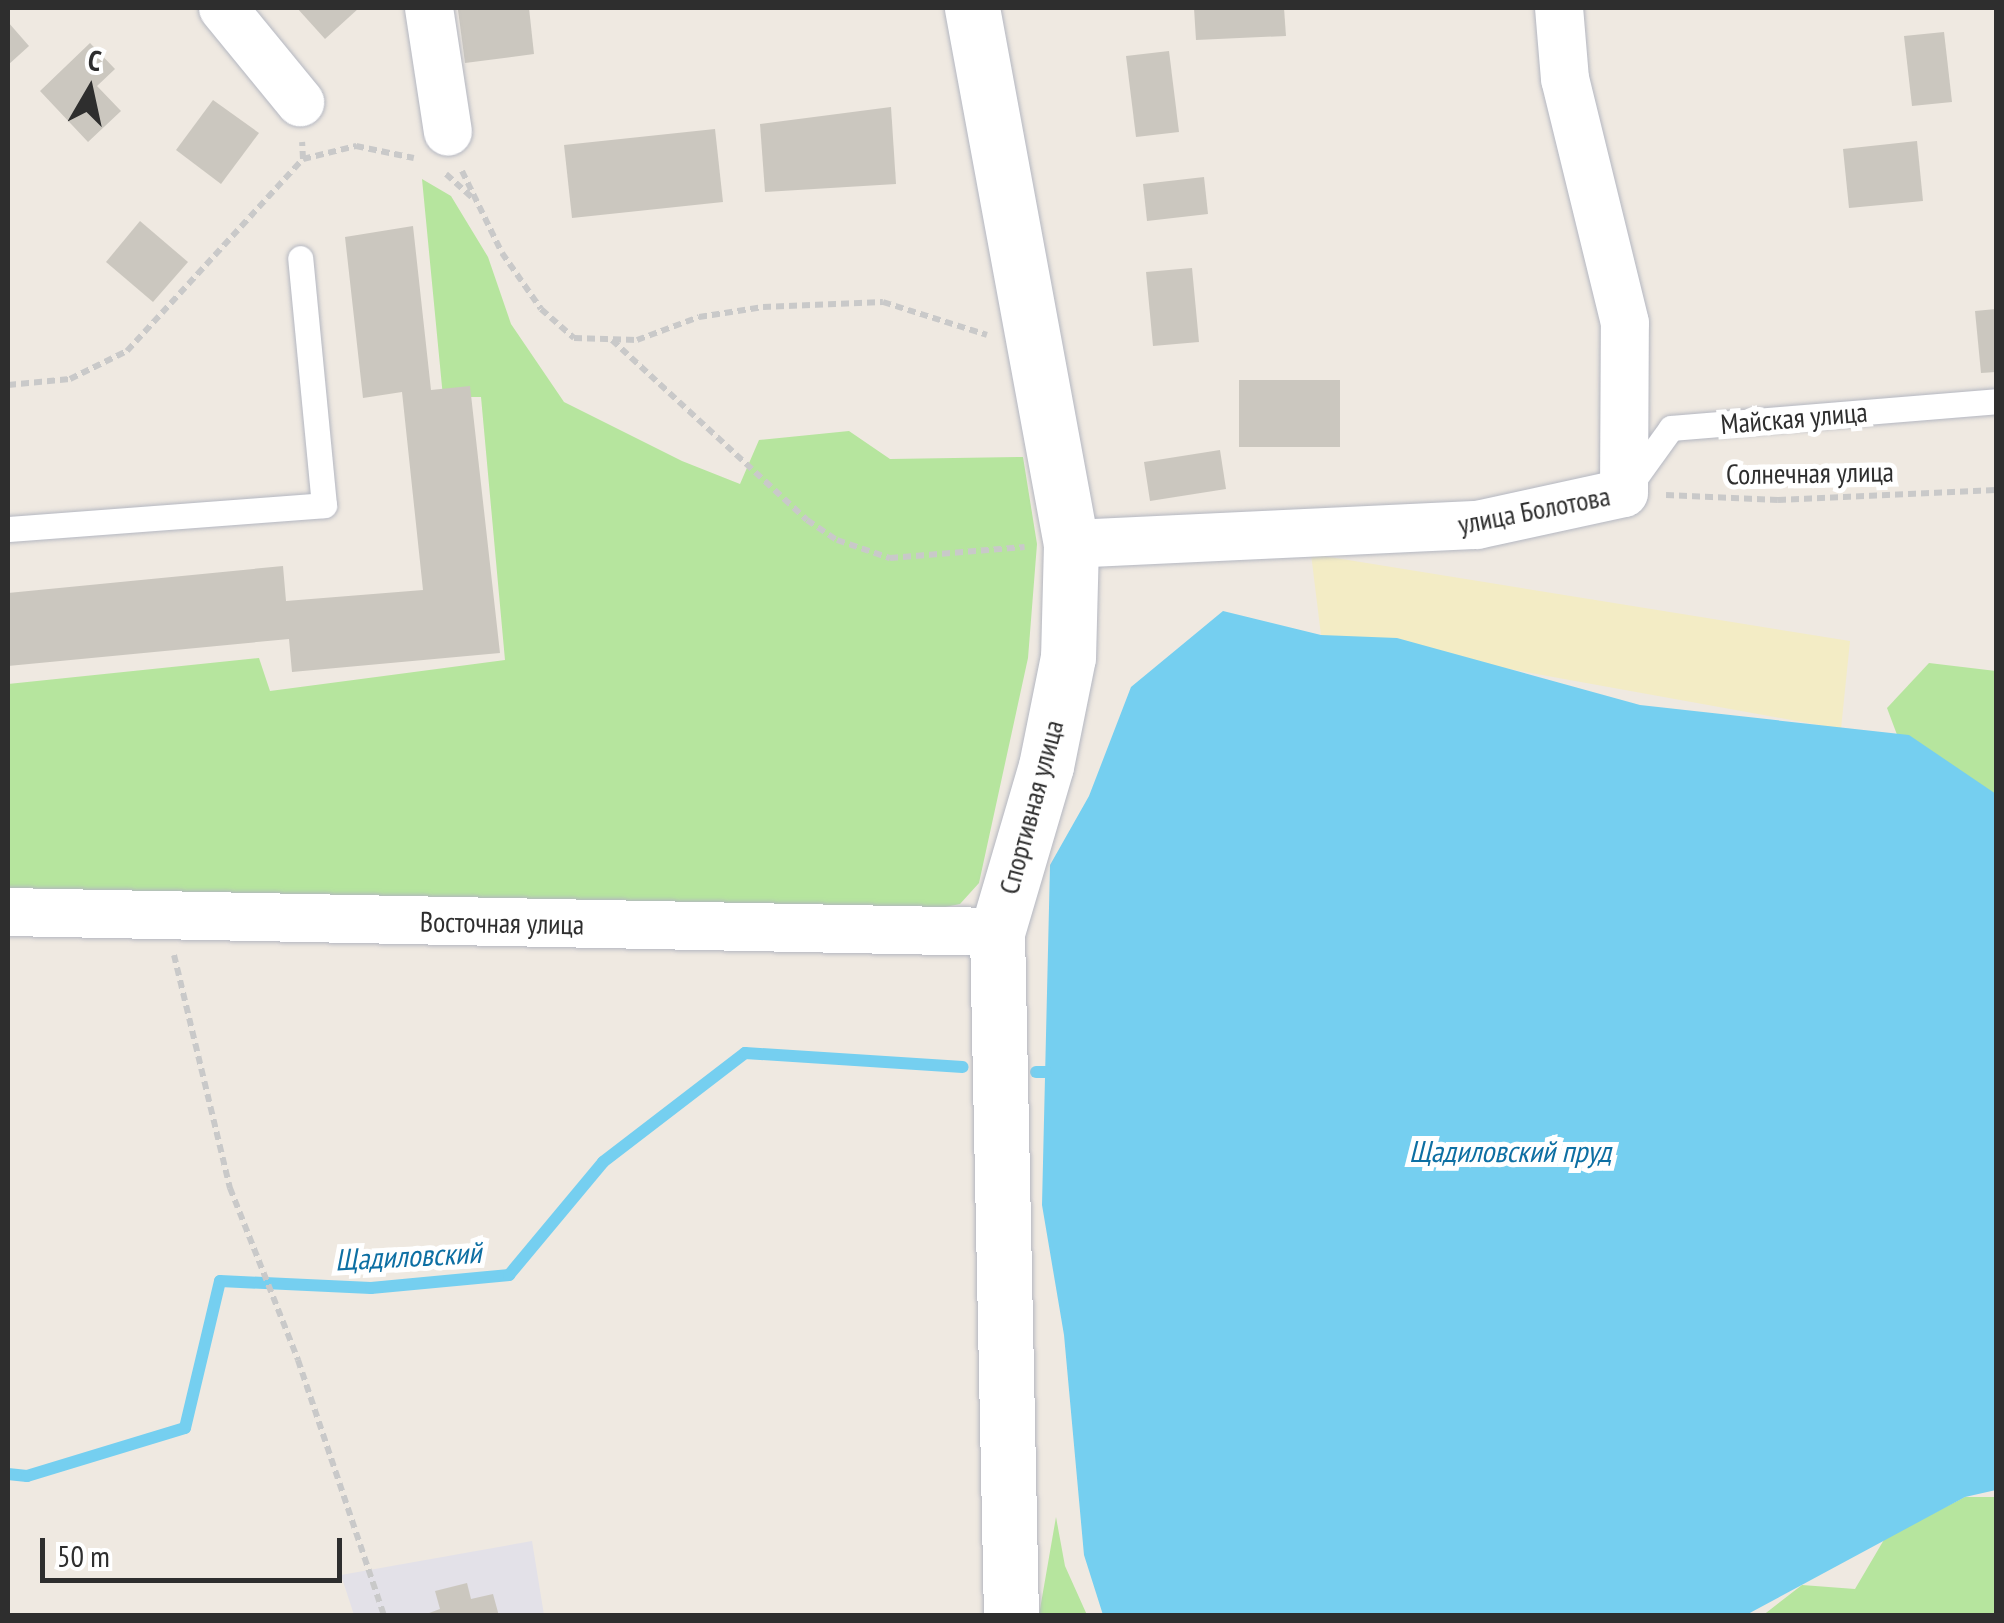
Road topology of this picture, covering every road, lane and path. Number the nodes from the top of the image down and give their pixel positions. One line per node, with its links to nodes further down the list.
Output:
1 (223, 8): 5 (street)
2 (429, 8): 6 (street)
3 (972, 8): 11 (street, Спортивная улица)
4 (1559, 8): 15 (street, улица Болотова)
5 (300, 102): 7 (path)
6 (448, 132): 8 (path)
7 (303, 159): 8 (path); 12 (path)
8 (477, 202): 10 (path)
9 (300, 258): 16 (lane)
10 (612, 340): 11 (path); 17 (path)
11 (1042, 357): 17 (street, Спортивная улица)
12 (8, 386)
13 (1996, 401): 15 (lane, Майская улица)
14 (1996, 490): 15 (path, Солнечная улица)
15 (1624, 492): 17 (street, улица Болотова)
16 (8, 529)
17 (1071, 544): 20 (street, Спортивная улица)
18 (8, 912): 19 (street, Восточная улица)
19 (164, 917): 20 (street, Восточная улица); 21 (path)
20 (997, 932): 22 (street, Спортивная улица)
21 (384, 1616)
22 (1011, 1616)

